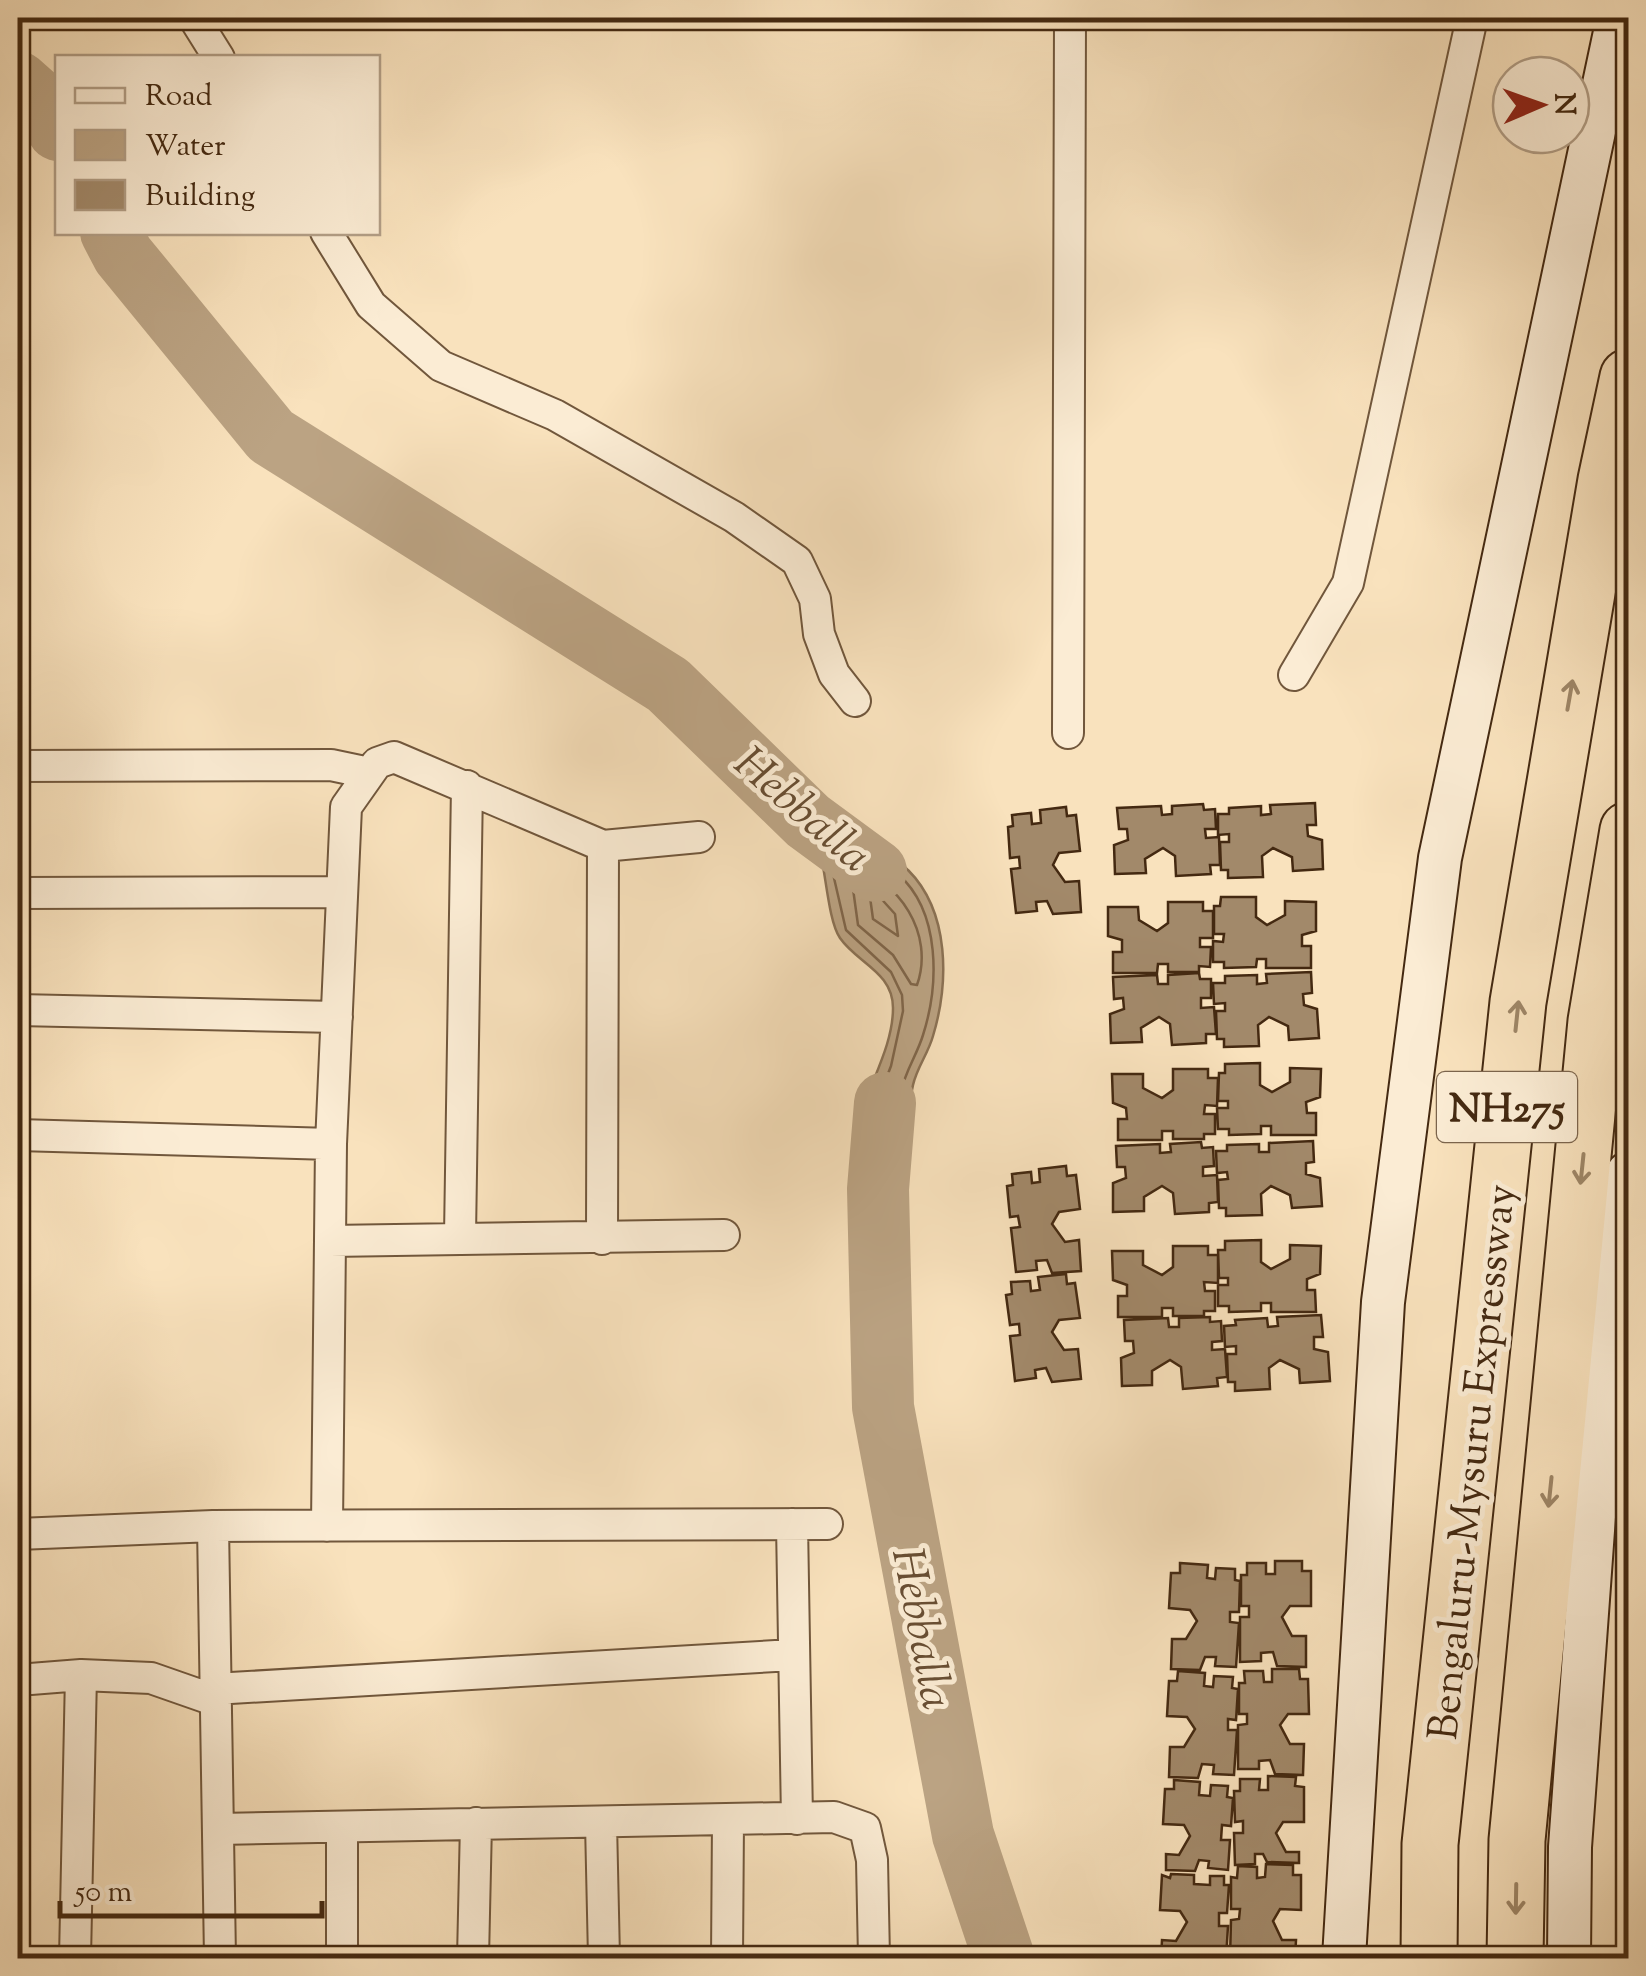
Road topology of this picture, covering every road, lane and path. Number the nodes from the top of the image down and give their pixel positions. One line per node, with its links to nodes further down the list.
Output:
1 (194, 18): 5 (street)
2 (1070, 18): 10 (street)
3 (1472, 18): 8 (street)
4 (1618, 18): 50 (street)
5 (217, 55)
6 (328, 235): 9 (street)
7 (1628, 376): 51 (highway, Bengaluru-Mysuru Expressway / NH275, one-way to 7)
8 (1294, 675)
9 (855, 700)
10 (1068, 733)
11 (18, 766): 12 (street)
12 (369, 773): 13 (street); 17 (street)
13 (467, 786): 16 (street); 25 (street)
14 (1628, 830): 52 (highway, Bengaluru-Mysuru Expressway / NH275, one-way to 52)
15 (699, 837): 16 (street)
16 (603, 846): 26 (street)
17 (342, 892): 18 (street); 20 (street)
18 (18, 893)
19 (18, 1010): 20 (street)
20 (337, 1017): 22 (street)
21 (18, 1135): 22 (street)
22 (331, 1144): 27 (street)
23 (1628, 1173): 53 (street)
24 (724, 1234): 26 (street)
25 (460, 1236): 26 (street); 27 (street)
26 (602, 1239)
27 (330, 1241): 31 (street)
28 (792, 1524): 29 (street); 31 (street); 33 (street)
29 (827, 1524)
30 (213, 1526): 31 (street); 32 (street); 36 (street)
31 (327, 1526)
32 (18, 1534)
33 (794, 1656): 36 (street); 37 (street)
34 (81, 1675): 35 (street); 36 (street); 43 (street)
35 (18, 1680)
36 (214, 1695): 42 (street)
37 (797, 1819): 38 (street); 49 (street)
38 (728, 1820): 39 (street); 48 (street)
39 (601, 1822): 40 (street); 47 (street)
40 (476, 1824): 41 (street); 46 (street)
41 (342, 1827): 42 (street); 45 (street)
42 (218, 1829): 44 (street)
43 (75, 1958)
44 (220, 1958)
45 (342, 1958)
46 (473, 1958)
47 (604, 1958)
48 (727, 1958)
49 (874, 1958)
50 (1344, 1958)
51 (1430, 1958)
52 (1514, 1958)
53 (1568, 1958)

